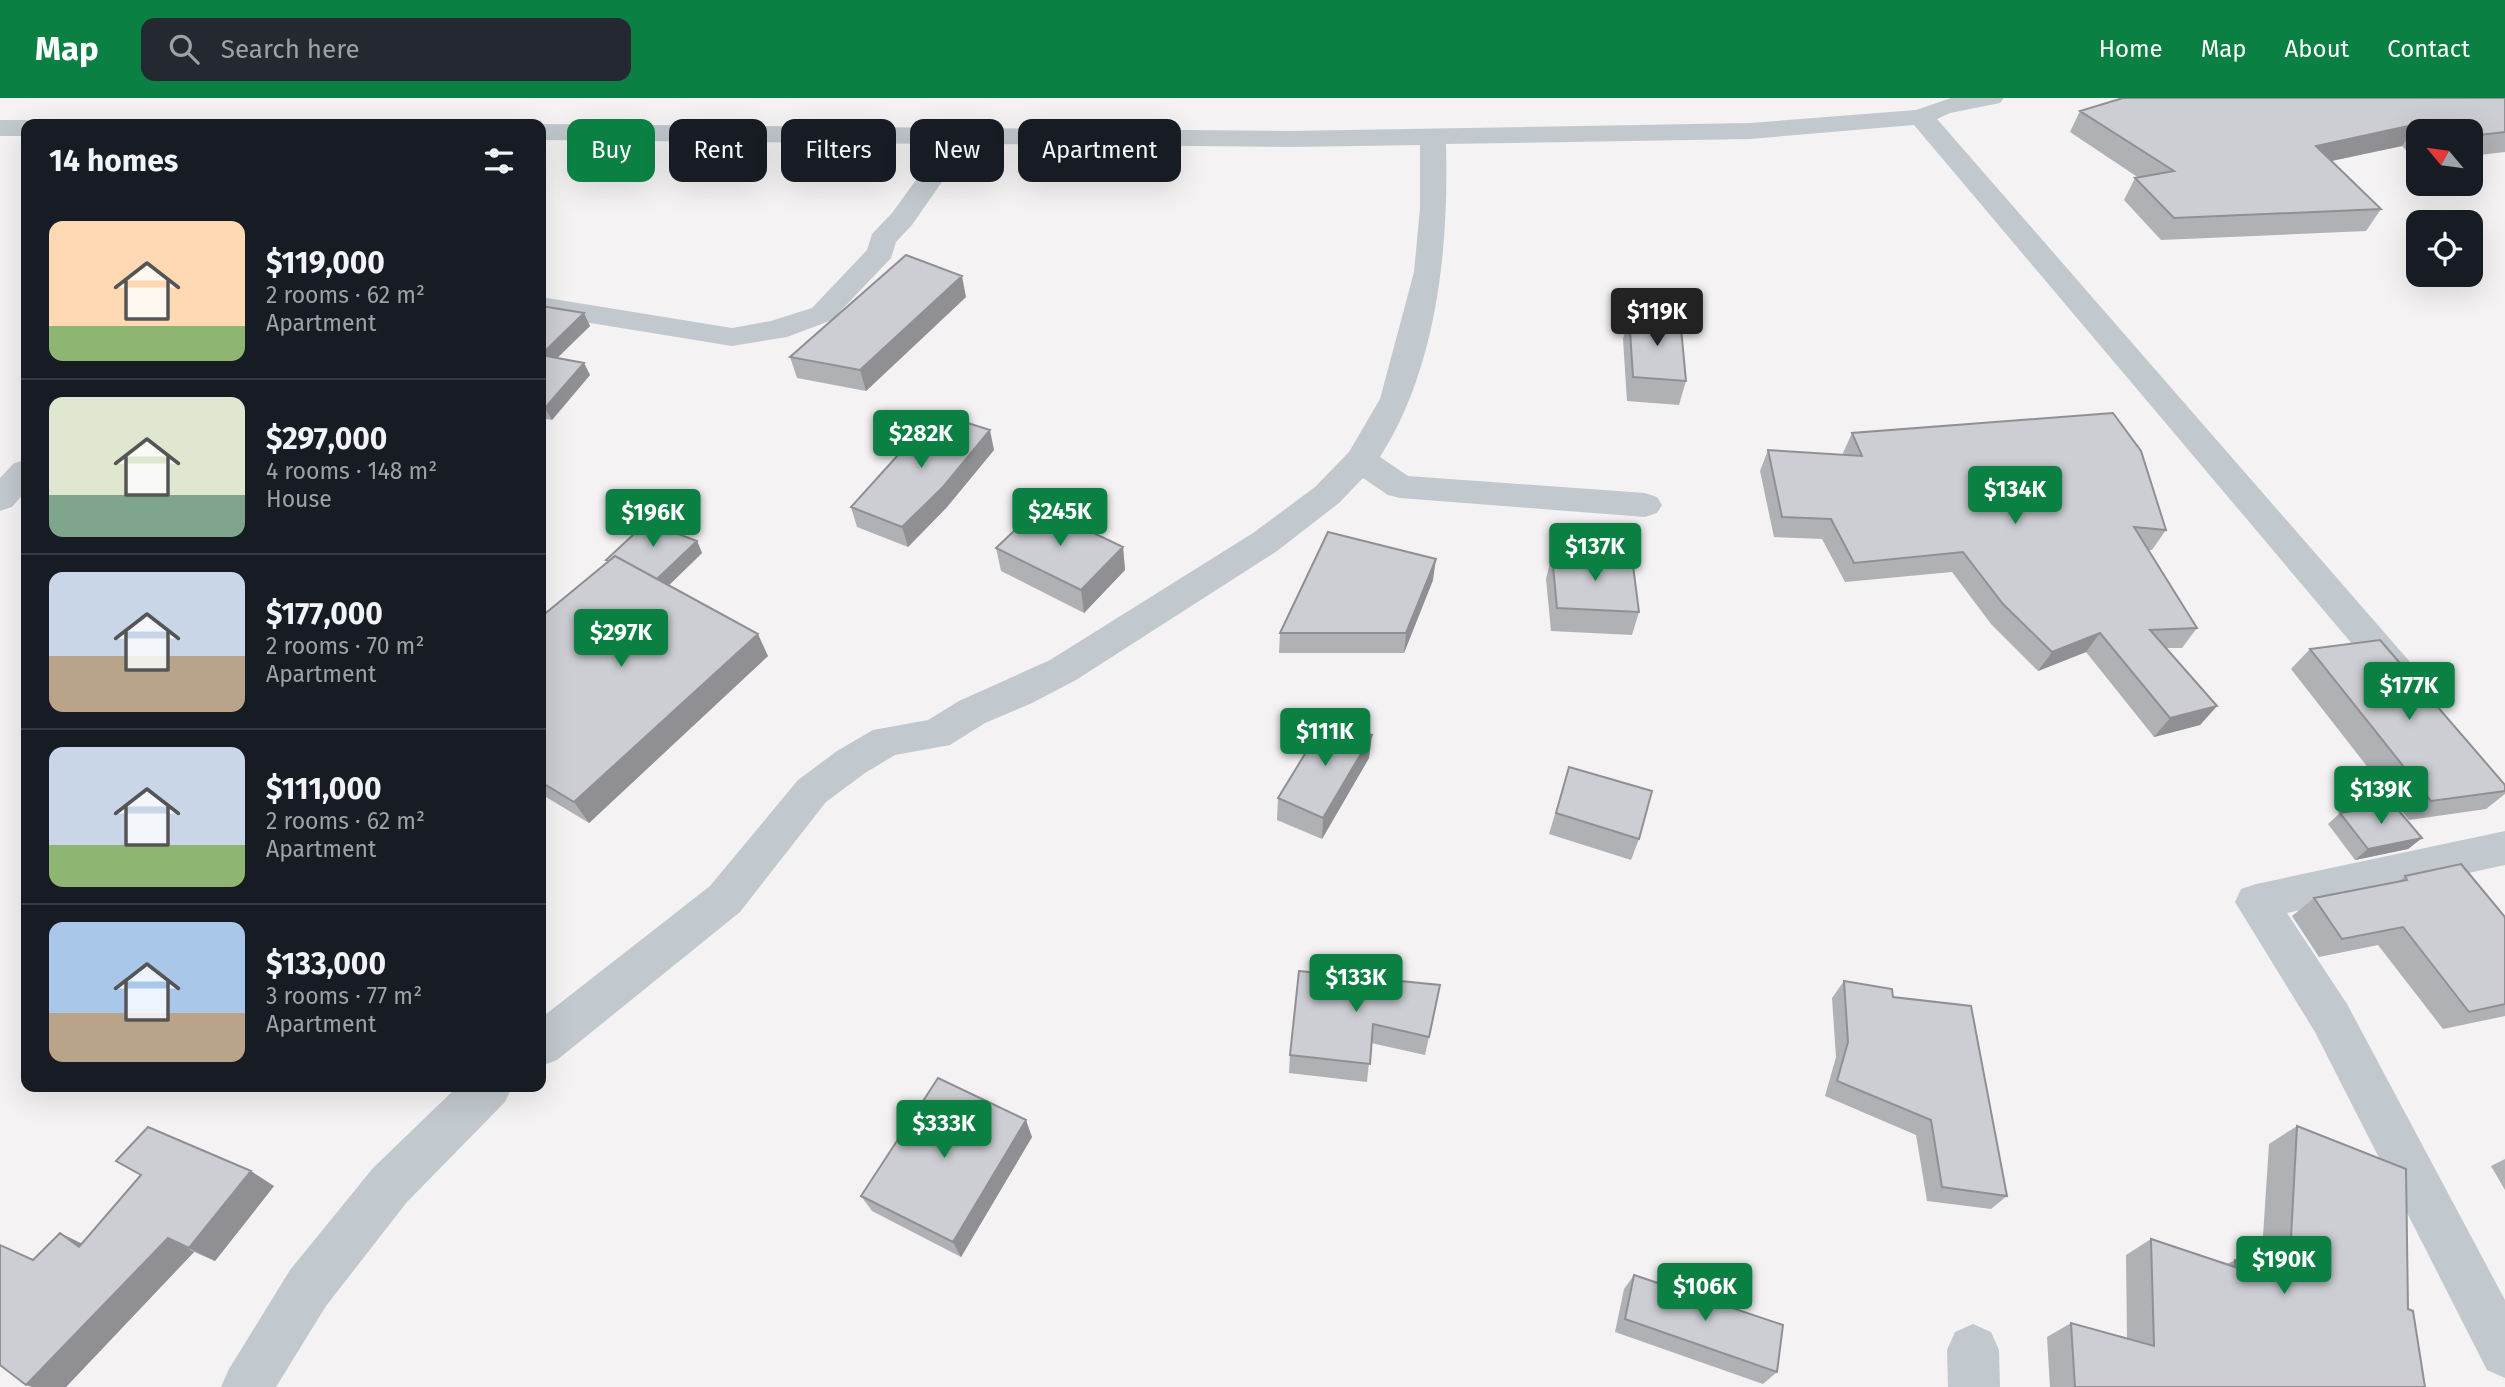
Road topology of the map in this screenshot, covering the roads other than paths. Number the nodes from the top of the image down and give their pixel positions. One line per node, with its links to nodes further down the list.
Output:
1 (1991, 98): 2 (street)
2 (1921, 117): 8 (street); 15 (street)
3 (0, 128): 4 (street)
4 (21, 128)
5 (546, 132): 6 (street)
6 (910, 135)
7 (1004, 136): 8 (street)
8 (1433, 137): 11 (street)
9 (928, 182): 10 (street)
10 (546, 307)
11 (1361, 460): 14 (street); 17 (street)
12 (21, 476): 13 (street)
13 (0, 499)
14 (1645, 505)
15 (2424, 704)
16 (2505, 848): 19 (street)
17 (546, 1041)
18 (484, 1092): 20 (street)
19 (2505, 1353)
20 (247, 1387)

